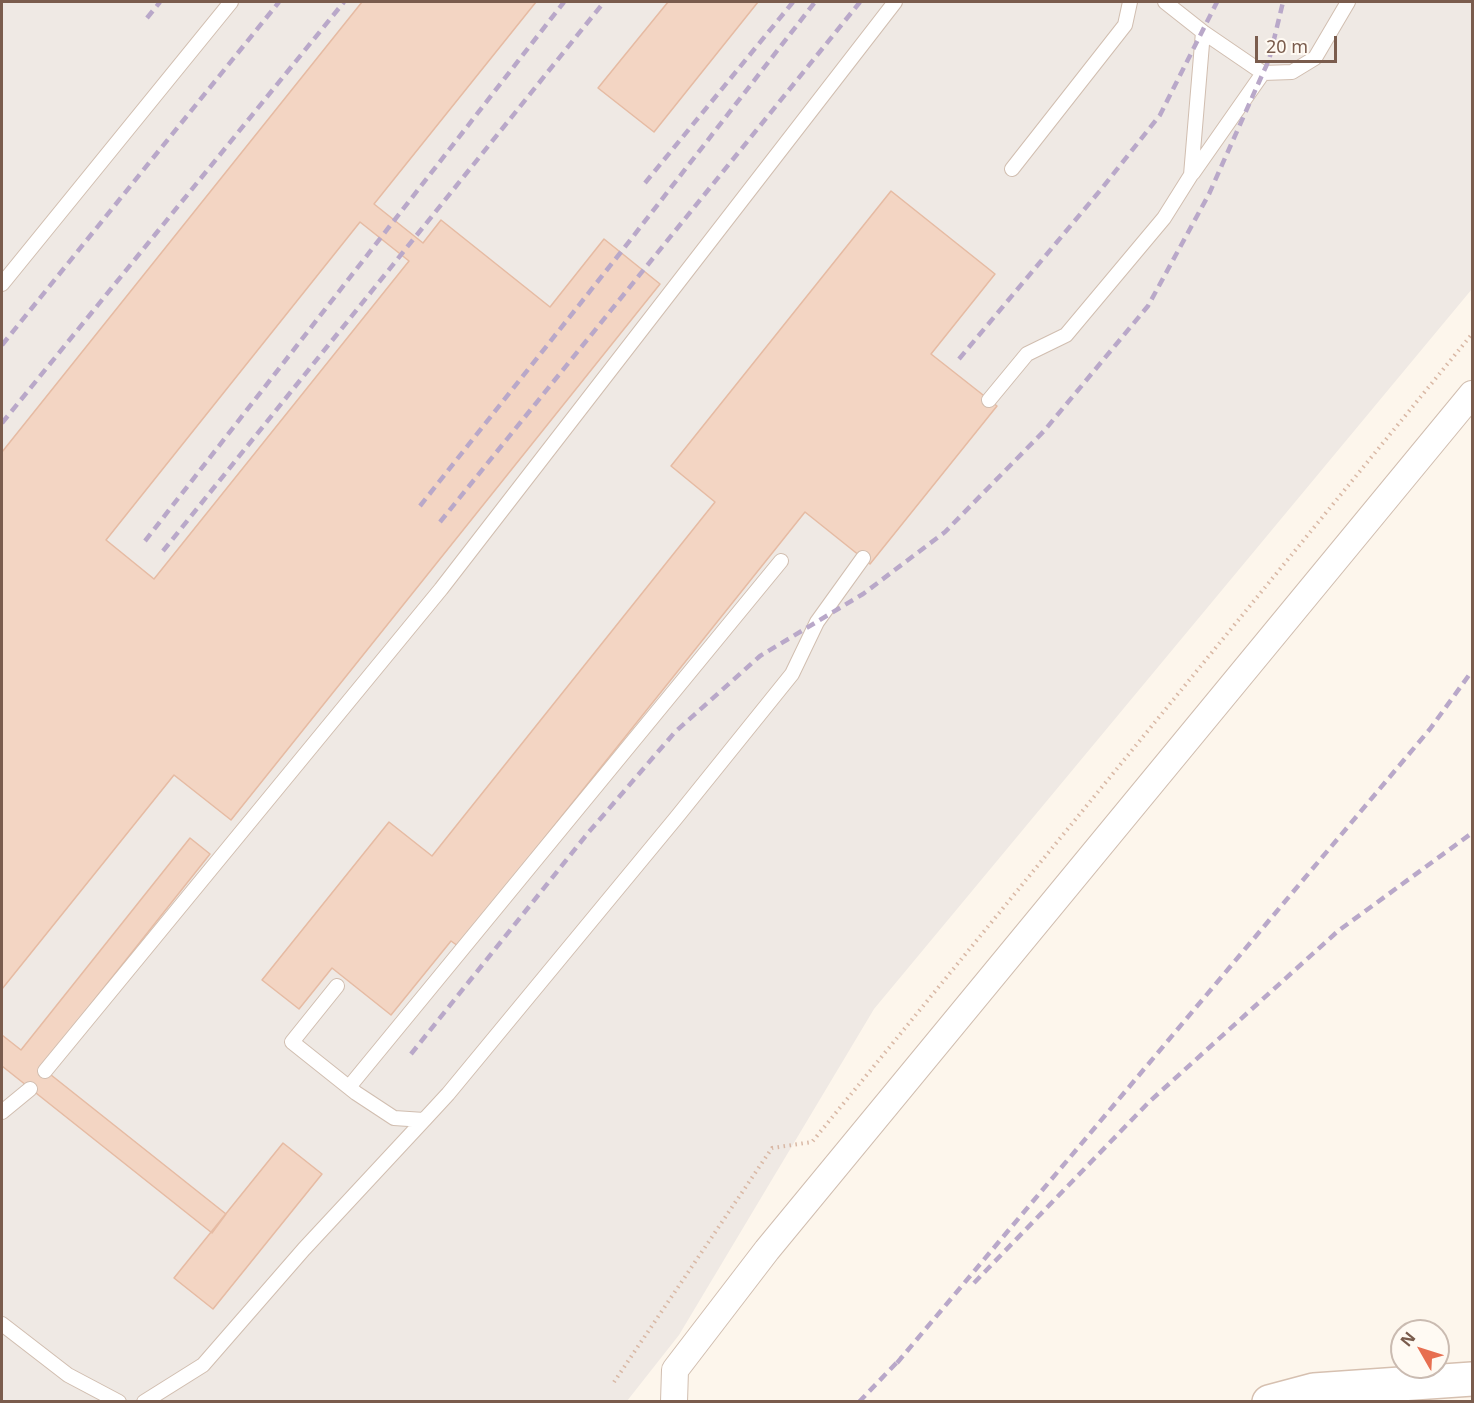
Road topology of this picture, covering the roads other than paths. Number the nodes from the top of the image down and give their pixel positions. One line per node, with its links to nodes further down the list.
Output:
1 (231, 2): 10 (lane)
2 (895, 2): 16 (lane)
3 (1130, 2): 8 (lane)
4 (1165, 2): 6 (lane)
5 (1348, 2): 7 (lane)
6 (1203, 32): 7 (lane); 9 (lane)
7 (1263, 73): 9 (lane)
8 (1011, 169)
9 (1191, 175): 12 (lane)
10 (2, 284)
11 (1473, 394): 25 (street)
12 (989, 400)
13 (863, 558): 20 (lane)
14 (781, 561): 17 (lane)
15 (337, 986): 17 (lane)
16 (45, 1071)
17 (349, 1087): 20 (lane)
18 (30, 1089): 19 (lane)
19 (2, 1112)
20 (424, 1119): 24 (lane)
21 (2, 1324): 23 (lane)
22 (1473, 1379): 26 (main road)
23 (119, 1401)
24 (144, 1401)
25 (674, 1401)
26 (1269, 1401)

